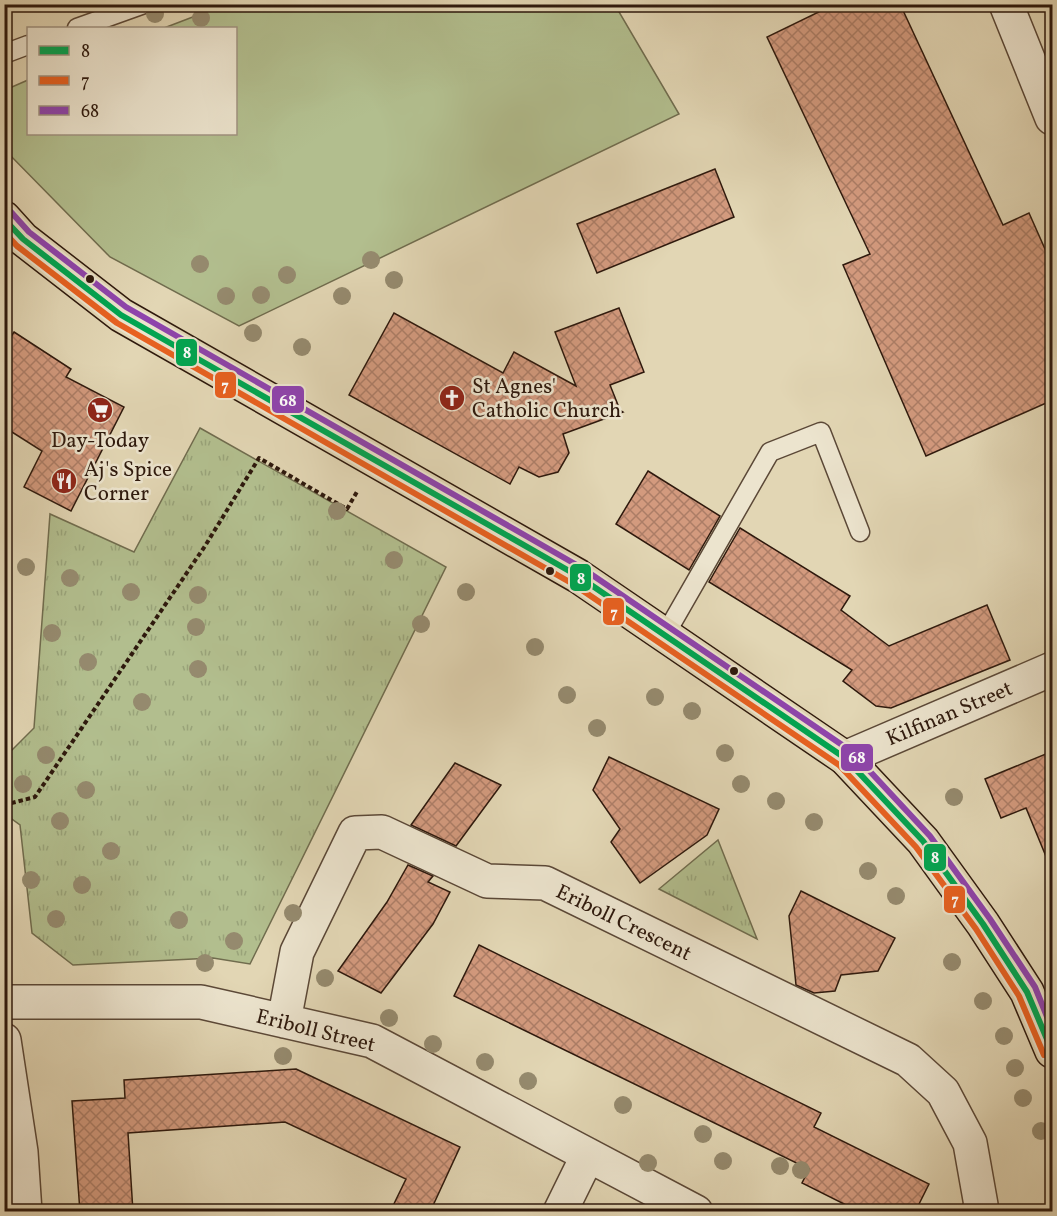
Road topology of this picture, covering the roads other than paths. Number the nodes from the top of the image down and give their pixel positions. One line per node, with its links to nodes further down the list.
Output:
1 (144, 4): 3 (lane)
2 (1006, 4): 6 (street)
3 (80, 27)
4 (27, 45): 5 (lane)
5 (4, 54)
6 (1053, 118)
7 (4, 218): 9 (main road)
8 (860, 532): 9 (lane)
9 (665, 635): 11 (main road)
10 (1053, 669): 11 (street, Kilfinan Street)
11 (845, 758): 15 (main road)
12 (4, 1002): 13 (street, Eriboll Street)
13 (284, 1021): 17 (street, Eriboll Street); 21 (street, Eriboll Crescent)
14 (4, 1040): 16 (street)
15 (1053, 1051)
16 (13, 1152): 18 (street)
17 (588, 1155): 19 (street); 20 (street, Eriboll Street)
18 (25, 1212)
19 (560, 1212)
20 (696, 1212)
21 (978, 1212)

